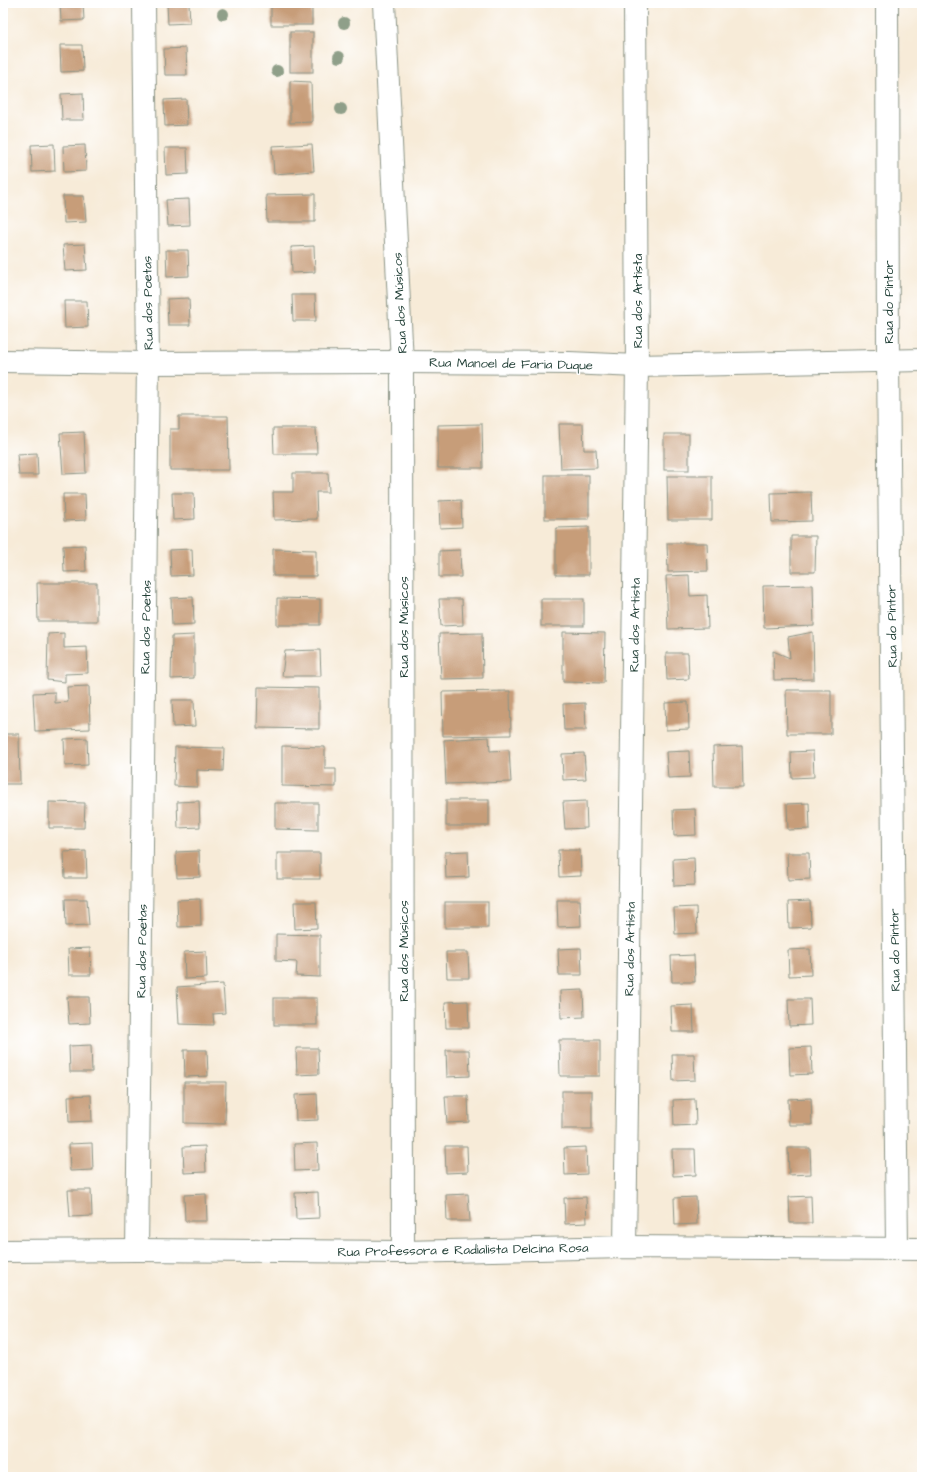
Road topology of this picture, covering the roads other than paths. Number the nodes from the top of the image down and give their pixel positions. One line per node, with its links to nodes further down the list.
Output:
1 (144, 3): 9 (street, Rua dos Poetas)
2 (384, 3): 8 (street, Rua dos Músicos)
3 (635, 3): 10 (street, Rua dos Artista)
4 (887, 3): 7 (street, Rua do Pintor)
5 (922, 360): 7 (street, Rua Manoel de Faria Duque)
6 (3, 361): 9 (street, Rua Manoel de Faria Duque)
7 (888, 361): 10 (street, Rua Manoel de Faria Duque); 12 (street, Rua do Pintor)
8 (402, 362): 9 (street, Rua Manoel de Faria Duque); 10 (street, Rua Manoel de Faria Duque); 16 (street, Rua dos Músicos)
9 (148, 363): 14 (street, Rua dos Poetas)
10 (637, 366): 11 (street, Rua dos Artista)
11 (625, 1247): 12 (street, Rua Professora e Radialista Delcina Rosa); 16 (street, Rua Professora e Radialista Delcina Rosa)
12 (897, 1248): 13 (street, Rua Professora e Radialista Delcina Rosa)
13 (922, 1248)
14 (137, 1250): 15 (street, Rua Professora e Radialista Delcina Rosa); 16 (street, Rua Professora e Radialista Delcina Rosa)
15 (3, 1251)
16 (404, 1252)

